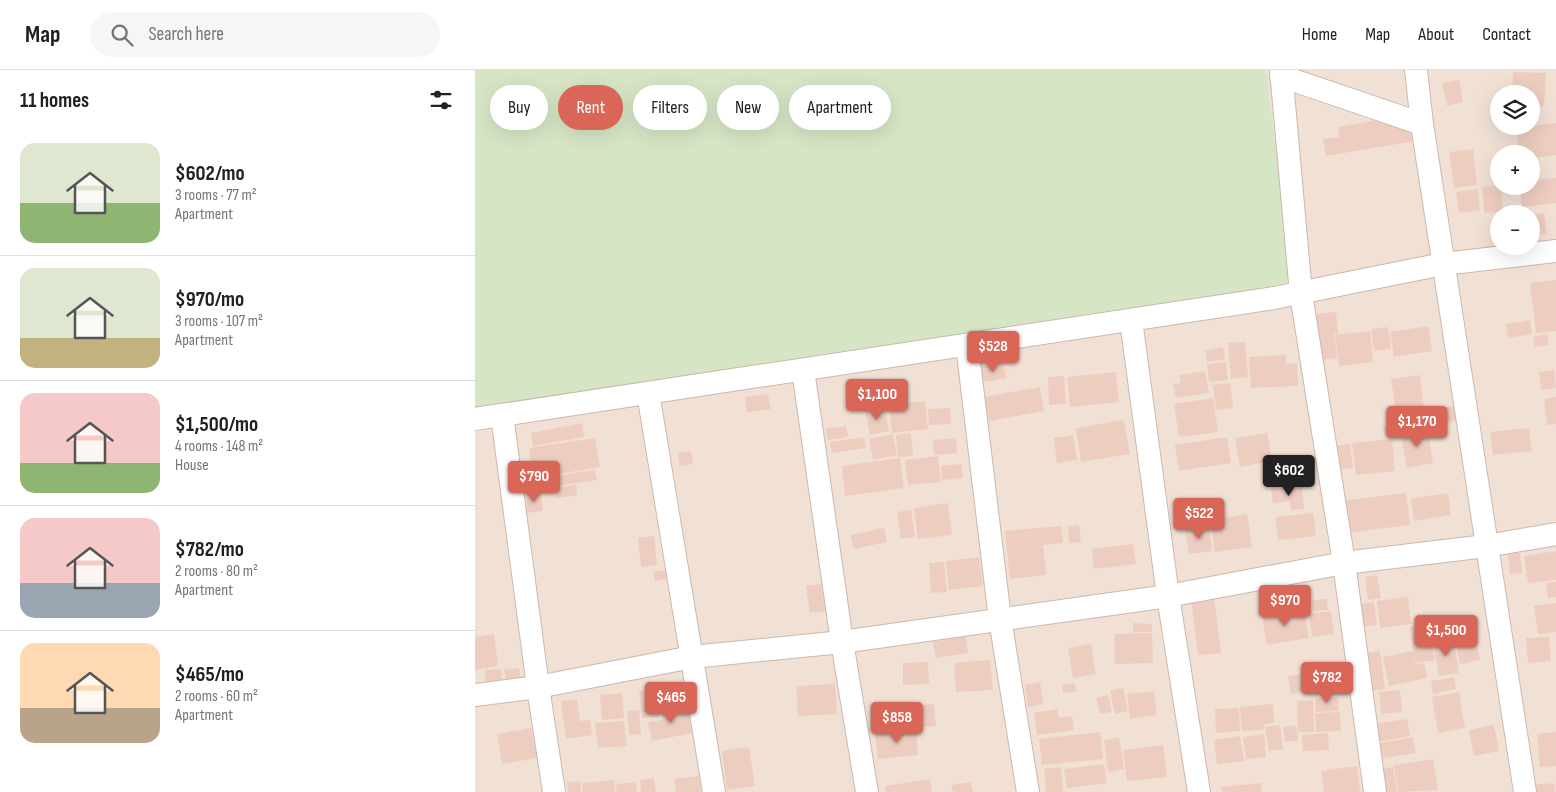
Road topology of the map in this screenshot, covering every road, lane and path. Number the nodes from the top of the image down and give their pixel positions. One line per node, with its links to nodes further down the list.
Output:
1 (1417, 70): 3 (street)
2 (1281, 73): 3 (street); 6 (street)
3 (1422, 124): 5 (street)
4 (1556, 251): 5 (street)
5 (1443, 264): 6 (street); 14 (street)
6 (1301, 294): 7 (street); 15 (street)
7 (1131, 320): 8 (street); 16 (street)
8 (967, 345): 9 (street); 17 (street)
9 (803, 370): 10 (street); 18 (street)
10 (649, 393): 11 (street); 19 (street)
11 (502, 415): 12 (street); 20 (street)
12 (475, 419)
13 (1556, 534): 14 (street)
14 (1486, 546): 15 (street); 28 (street)
15 (1344, 563): 16 (street); 27 (street)
16 (1168, 596): 17 (street); 26 (street)
17 (999, 618): 18 (street); 25 (street)
18 (842, 642): 19 (street); 24 (street)
19 (692, 657): 20 (street); 23 (street)
20 (538, 687): 21 (street); 22 (street)
21 (475, 695)
22 (554, 792)
23 (714, 792)
24 (867, 792)
25 (1028, 792)
26 (1199, 792)
27 (1375, 792)
28 (1525, 792)

